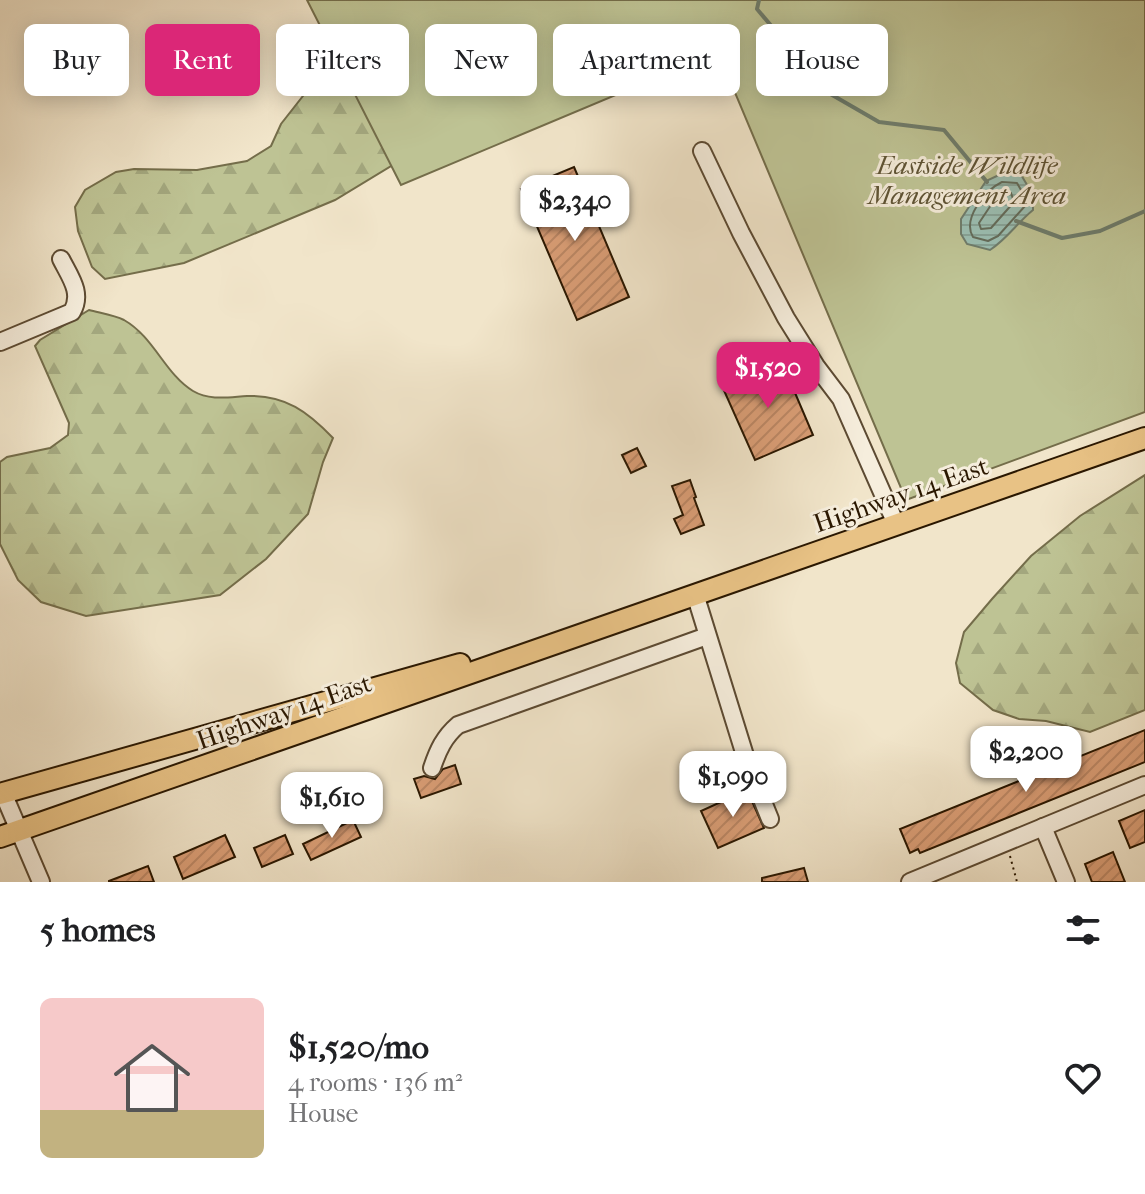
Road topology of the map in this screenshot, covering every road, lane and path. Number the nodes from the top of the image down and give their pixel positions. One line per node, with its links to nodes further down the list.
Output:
1 (702, 151): 5 (street)
2 (61, 259): 3 (street)
3 (0, 342)
4 (1145, 438): 5 (main road, Highway 14 East)
5 (896, 524): 6 (main road, Highway 14 East)
6 (695, 594): 7 (main road, Highway 14 East); 8 (street)
7 (584, 632): 11 (main road, Highway 14 East); 14 (main road, Highway 14 East)
8 (707, 636): 9 (street); 12 (street)
9 (432, 768)
10 (1145, 785): 13 (street)
11 (2, 793): 14 (street)
12 (770, 819)
13 (1043, 827): 15 (street); 19 (street)
14 (10, 834): 16 (street)
15 (1007, 842): 17 (street); 18 (path)
16 (41, 882)
17 (910, 882)
18 (1017, 882)
19 (1066, 882)

